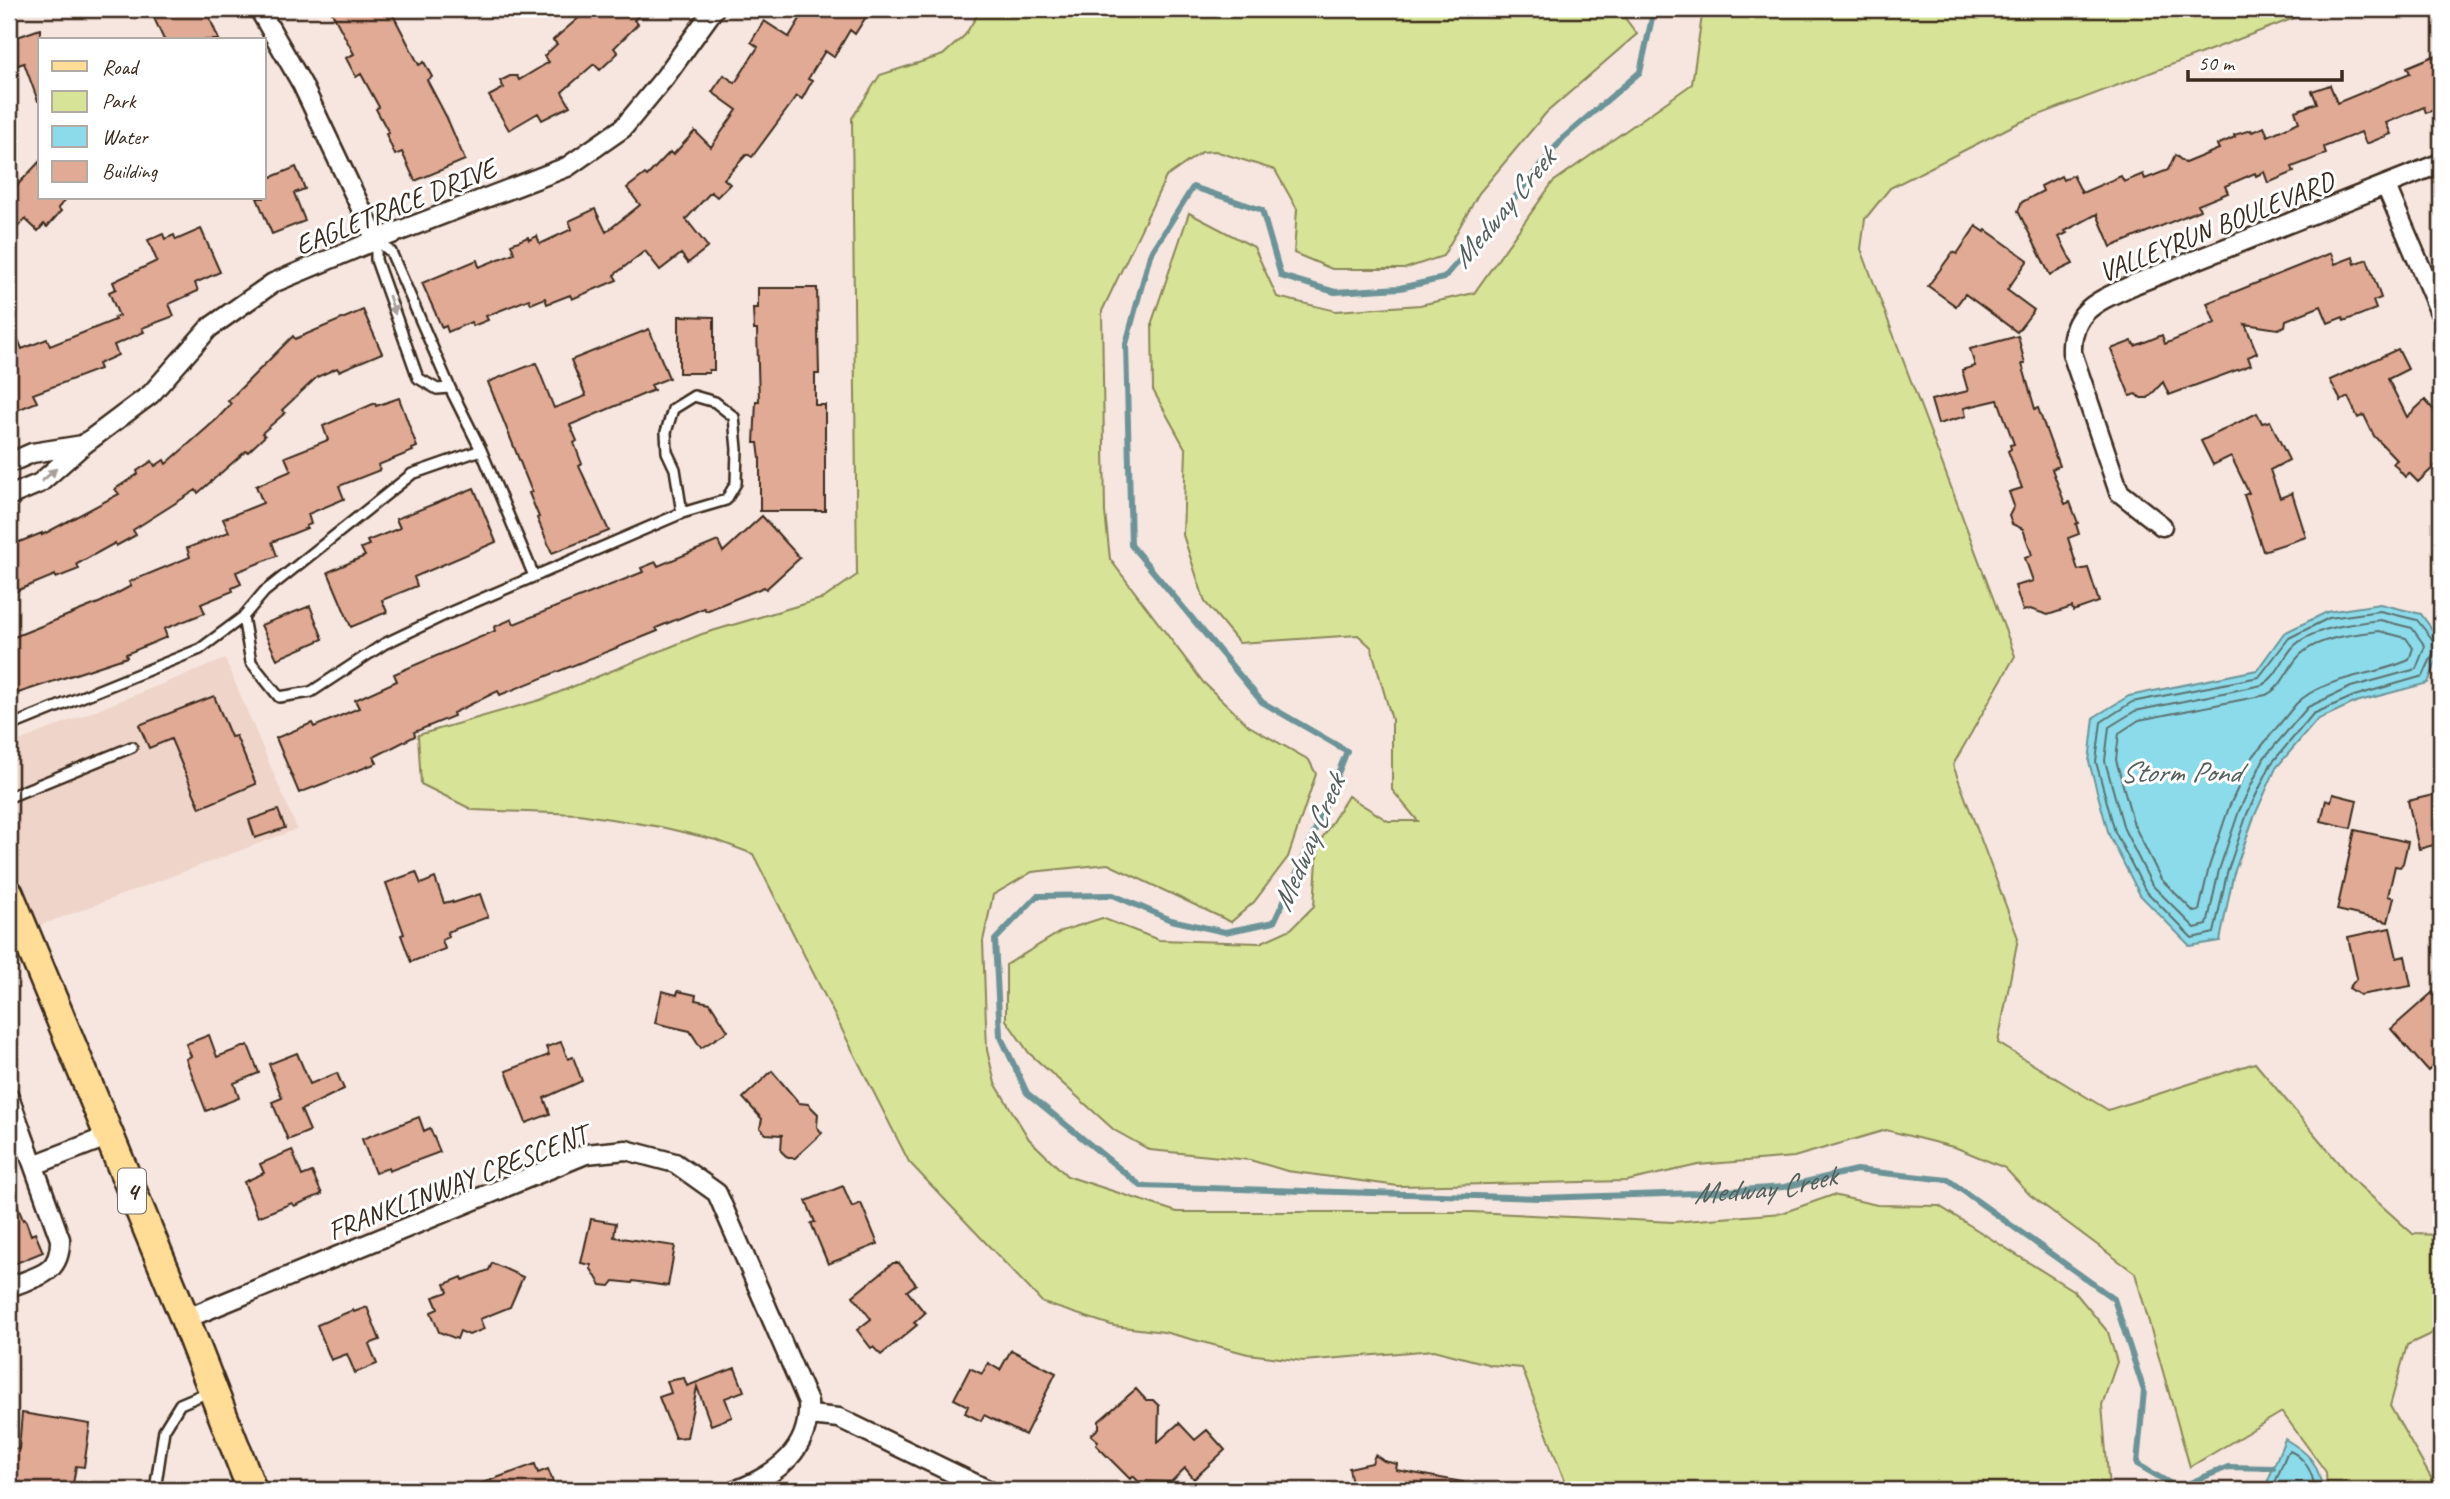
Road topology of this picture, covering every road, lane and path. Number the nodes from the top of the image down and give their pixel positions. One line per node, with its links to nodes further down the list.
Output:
1 (259, 9): 5 (street)
2 (714, 9): 5 (street, EAGLETRACE DRIVE)
3 (2441, 163): 4 (street, VALLEYRUN BOULEVARD)
4 (2386, 186): 6 (street); 13 (street, VALLEYRUN BOULEVARD)
5 (376, 240): 7 (lane); 7 (lane, one-way to 7); 8 (street, EAGLETRACE DRIVE)
6 (2441, 315)
7 (450, 388): 9 (lane)
8 (83, 445): 10 (street, EAGLETRACE DRIVE); 11 (street, EAGLETRACE DRIVE, one-way to 8)
9 (481, 450): 14 (lane); 15 (lane)
10 (9, 463)
11 (9, 496)
12 (682, 513): 12 (lane); 14 (lane)
13 (2162, 526)
14 (534, 576): 15 (lane)
15 (243, 617): 16 (lane)
16 (10, 726)
17 (132, 747): 18 (lane)
18 (9, 797)
19 (9, 894): 21 (main road, 4)
20 (9, 1097): 22 (street)
21 (109, 1136): 22 (street); 24 (main road, 4)
22 (34, 1165): 23 (street)
23 (9, 1287)
24 (185, 1319): 25 (main road, 4); 26 (street, FRANKLINWAY CRESCENT)
25 (212, 1390): 27 (lane); 28 (main road, 4)
26 (809, 1415): 29 (street); 30 (street)
27 (155, 1490)
28 (252, 1490)
29 (737, 1490)
30 (988, 1490)

